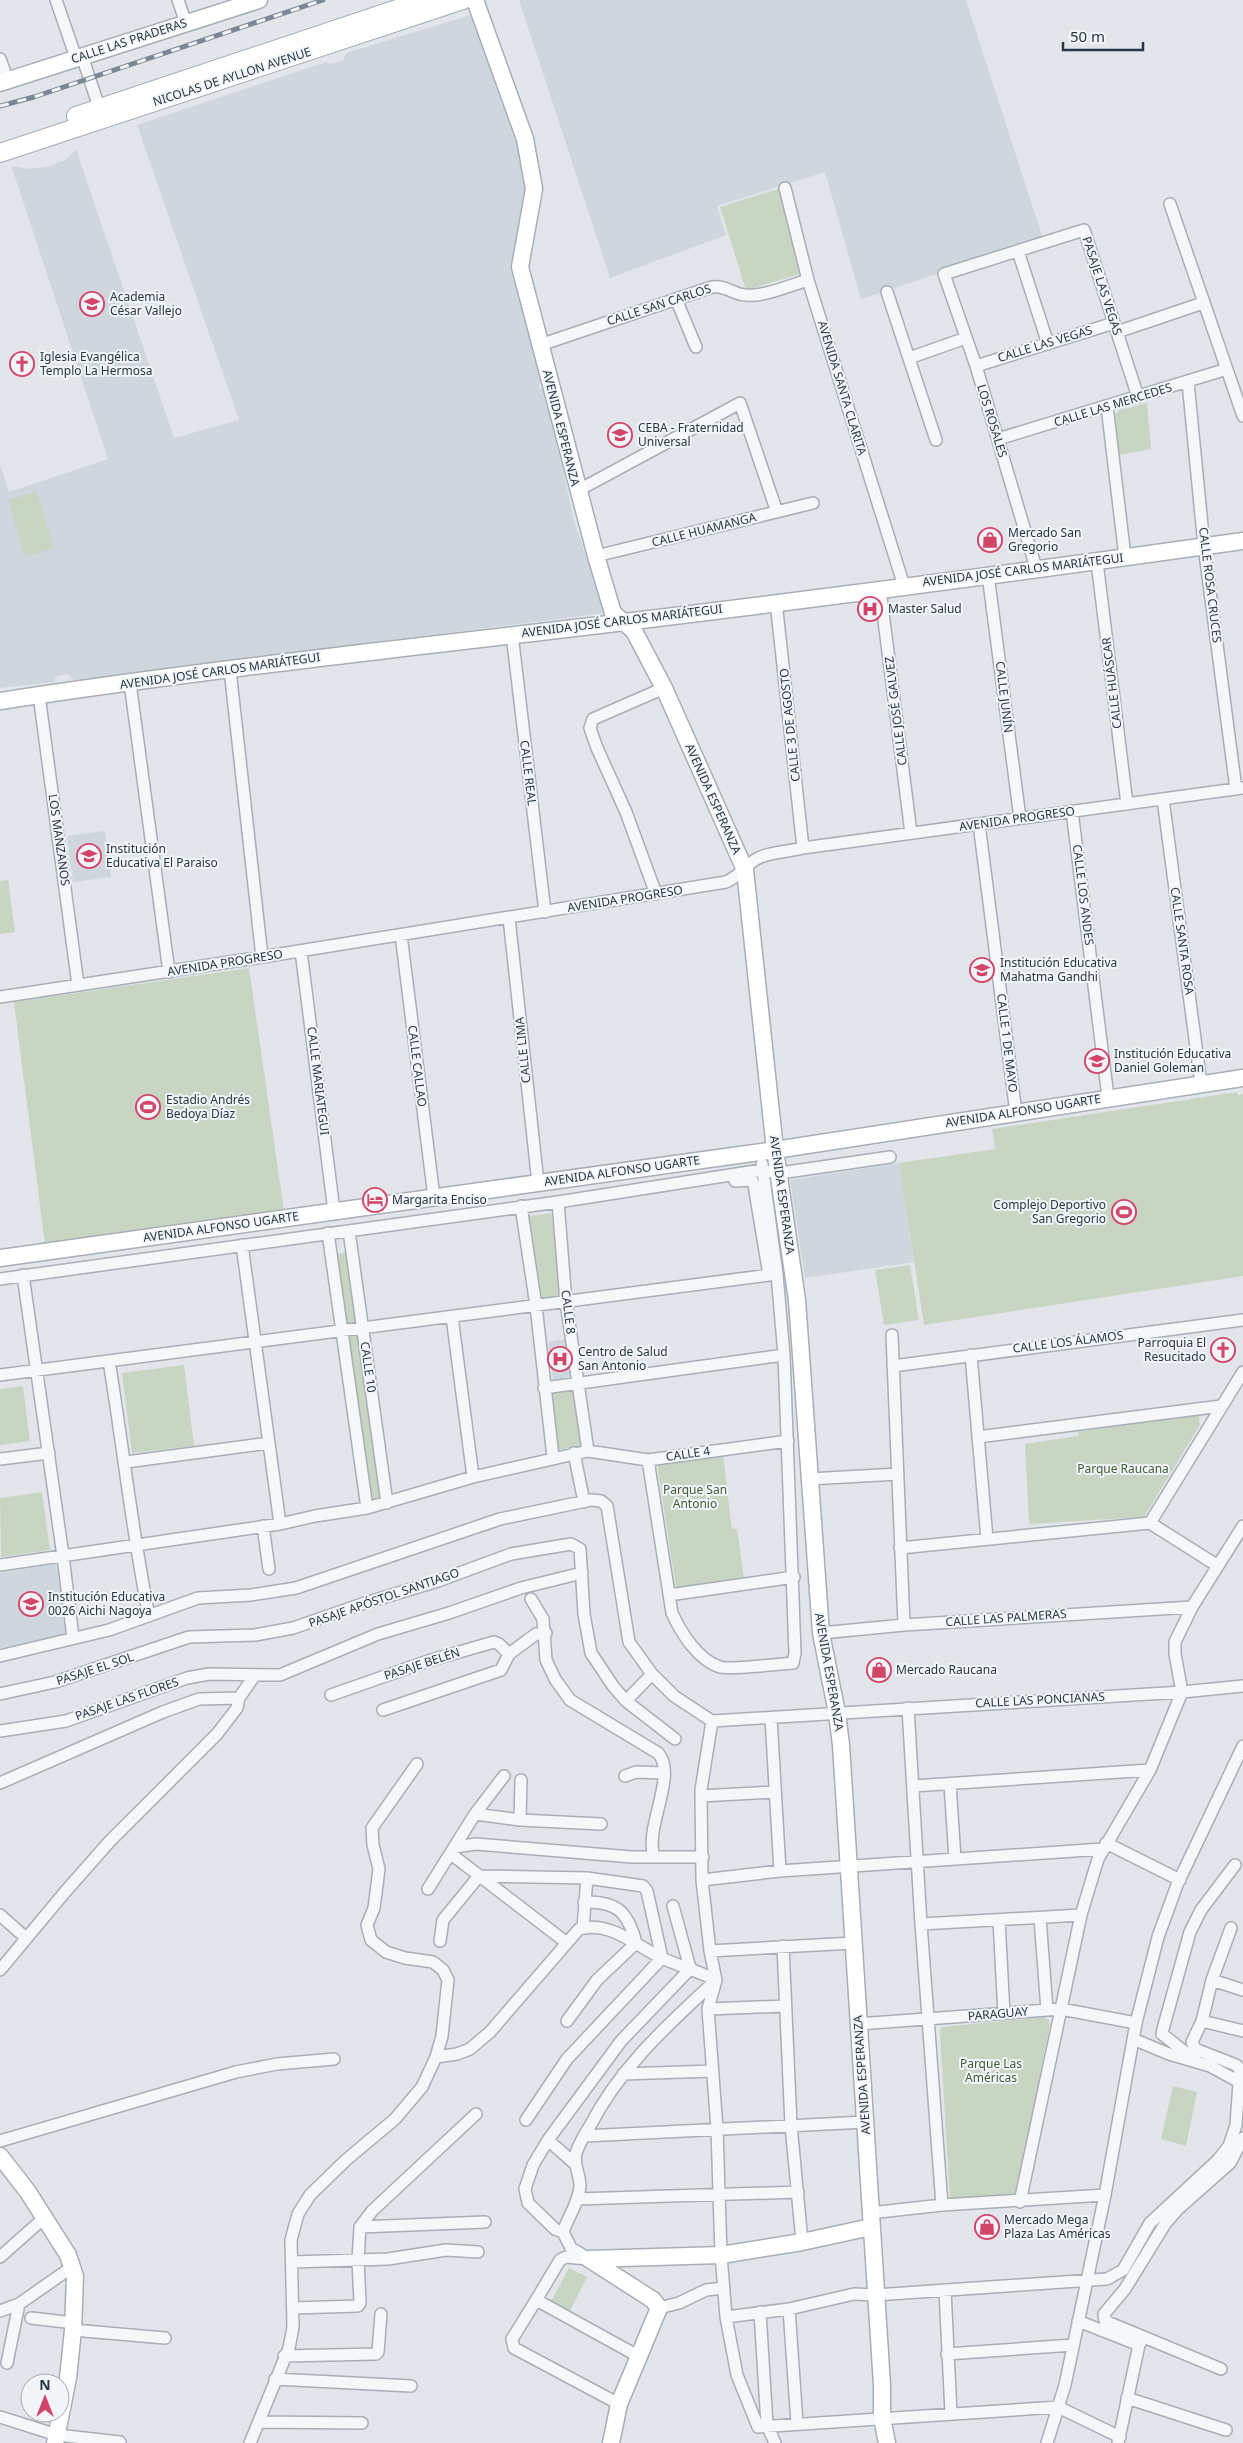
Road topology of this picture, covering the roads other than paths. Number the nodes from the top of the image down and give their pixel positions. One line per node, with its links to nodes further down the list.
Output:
1 (56, 0): 9 (street)
2 (178, 0): 7 (street)
3 (259, 0): 7 (street, CALLE LAS PRADERAS)
4 (424, 0): 8 (main road, NICOLAS DE AYLLON AVENUE)
5 (463, 0): 8 (main road, NICOLAS DE AYLLON AVENUE)
6 (475, 0): 26 (street, AVENIDA ESPERANZA)
7 (186, 23): 9 (street, CALLE LAS PRADERAS)
8 (332, 37): 12 (main road, NICOLAS DE AYLLON AVENUE)
9 (79, 57): 11 (street, CALLE LAS PRADERAS); 12 (street)
10 (0, 58): 11 (street)
11 (4, 82)
12 (101, 114): 13 (main road, NICOLAS DE AYLLON AVENUE); 14 (main road, NICOLAS DE AYLLON AVENUE)
13 (0, 141)
14 (0, 153)
15 (785, 188): 19 (street, AVENIDA SANTA CLARITA)
16 (1170, 204): 22 (street)
17 (1018, 251): 18 (street, PASAJE LAS VEGAS); 23 (street, PASAJE LAS VEGAS); 25 (street)
18 (944, 274): 24 (street, LOS ROSALES)
19 (808, 280): 21 (street, CALLE SAN CARLOS); 47 (street, AVENIDA SANTA CLARITA)
20 (887, 292): 28 (street)
21 (676, 299): 26 (street, CALLE SAN CARLOS); 27 (street)
22 (1204, 303): 23 (street, CALLE LAS VEGAS); 30 (street)
23 (1116, 328): 25 (street, CALLE LAS VEGAS); 32 (street, PASAJE LAS VEGAS)
24 (966, 338): 28 (street); 29 (street, LOS ROSALES)
25 (1048, 344): 29 (street, CALLE LAS VEGAS)
26 (540, 345): 37 (street, AVENIDA ESPERANZA)
27 (696, 347)
28 (909, 358): 36 (street)
29 (976, 366): 35 (street, LOS ROSALES)
30 (1227, 368): 31 (street, CALLE LAS MERCEDES); 34 (street)
31 (1188, 382): 32 (street, CALLE LAS MERCEDES); 41 (street, CALLE ROSA CRUCES)
32 (1138, 397): 33 (street, CALLE LAS MERCEDES)
33 (1107, 406): 35 (street, CALLE LAS MERCEDES); 43 (street)
34 (1243, 416)
35 (998, 439): 45 (street, LOS ROSALES)
36 (936, 440)
37 (577, 491): 39 (street); 42 (street, AVENIDA ESPERANZA)
38 (813, 503): 39 (street, CALLE HUAMANGA)
39 (777, 512): 42 (street, CALLE HUAMANGA)
40 (1243, 540): 41 (street, AVENIDA JOSÉ CARLOS MARIÁTEGUI)
41 (1204, 546): 43 (street, AVENIDA JOSÉ CARLOS MARIÁTEGUI); 57 (street, CALLE ROSA CRUCES)
42 (596, 556): 50 (street, AVENIDA ESPERANZA)
43 (1125, 557): 44 (street, AVENIDA JOSÉ CARLOS MARIÁTEGUI)
44 (1097, 562): 45 (street, AVENIDA JOSÉ CARLOS MARIÁTEGUI); 59 (street, CALLE HUÁSCAR)
45 (1036, 568): 46 (street, AVENIDA JOSÉ CARLOS MARIÁTEGUI)
46 (988, 575): 47 (street, AVENIDA JOSÉ CARLOS MARIÁTEGUI); 61 (street, CALLE JUNÍN)
47 (904, 586): 48 (street, AVENIDA JOSÉ CARLOS MARIÁTEGUI)
48 (880, 589): 49 (street, AVENIDA JOSÉ CARLOS MARIÁTEGUI); 63 (street, CALLE JOSÉ GALVEZ)
49 (776, 602): 50 (street, AVENIDA JOSÉ CARLOS MARIÁTEGUI); 64 (street, CALLE 3 DE AGOSTO)
50 (624, 622): 51 (street, AVENIDA JOSÉ CARLOS MARIÁTEGUI); 54 (street, AVENIDA ESPERANZA)
51 (512, 634): 52 (street, AVENIDA JOSÉ CARLOS MARIÁTEGUI); 67 (street, CALLE REAL)
52 (230, 670): 53 (street, AVENIDA JOSÉ CARLOS MARIÁTEGUI); 71 (street)
53 (130, 683): 55 (street, AVENIDA JOSÉ CARLOS MARIÁTEGUI); 72 (street)
54 (664, 688): 65 (street, AVENIDA ESPERANZA); 66 (street)
55 (39, 695): 56 (street, AVENIDA JOSÉ CARLOS MARIÁTEGUI); 73 (street, LOS MANZANOS)
56 (0, 702)
57 (1240, 788): 58 (street, AVENIDA PROGRESO)
58 (1163, 799): 59 (street, AVENIDA PROGRESO); 76 (street, CALLE SANTA ROSA)
59 (1127, 804): 60 (street, AVENIDA PROGRESO)
60 (1072, 811): 61 (street, AVENIDA PROGRESO); 77 (street, CALLE LOS ANDES)
61 (1020, 818): 62 (street, AVENIDA PROGRESO)
62 (979, 824): 63 (street, AVENIDA PROGRESO); 78 (street, CALLE 1 DE MAYO)
63 (911, 833): 64 (street, AVENIDA PROGRESO)
64 (803, 848): 65 (street, AVENIDA PROGRESO)
65 (745, 870): 66 (street, AVENIDA PROGRESO); 79 (street, AVENIDA ESPERANZA)
66 (656, 894): 67 (street, AVENIDA PROGRESO)
67 (545, 912): 68 (street, AVENIDA PROGRESO)
68 (509, 918): 69 (street, AVENIDA PROGRESO); 84 (street, CALLE LIMA)
69 (400, 935): 70 (street, AVENIDA PROGRESO); 85 (street, CALLE CALLAO)
70 (301, 951): 71 (street, AVENIDA PROGRESO); 88 (street, CALLE MARIATEGUI)
71 (262, 958): 72 (street, AVENIDA PROGRESO)
72 (169, 972): 73 (street, AVENIDA PROGRESO)
73 (78, 985): 74 (street, AVENIDA PROGRESO)
74 (0, 996)
75 (1243, 1078): 76 (street, AVENIDA ALFONSO UGARTE)
76 (1201, 1084): 77 (street, AVENIDA ALFONSO UGARTE)
77 (1108, 1097): 78 (street, AVENIDA ALFONSO UGARTE)
78 (1016, 1113): 79 (street, AVENIDA ALFONSO UGARTE)
79 (768, 1151): 81 (street); 82 (street, AVENIDA ESPERANZA); 84 (street, AVENIDA ALFONSO UGARTE)
80 (890, 1157): 82 (street, AVENIDA ALFONSO UGARTE)
81 (762, 1170): 82 (street, AVENIDA ALFONSO UGARTE); 83 (street, AVENIDA ALFONSO UGARTE); 93 (street)
82 (780, 1172): 126 (street, AVENIDA ESPERANZA)
83 (697, 1180): 86 (street, AVENIDA ALFONSO UGARTE); 93 (street)
84 (538, 1183): 85 (street, AVENIDA ALFONSO UGARTE)
85 (434, 1198): 88 (street, AVENIDA ALFONSO UGARTE)
86 (558, 1202): 87 (street, AVENIDA ALFONSO UGARTE); 96 (street, CALLE 8)
87 (521, 1206): 89 (street, AVENIDA ALFONSO UGARTE); 97 (street)
88 (334, 1211): 92 (street, AVENIDA ALFONSO UGARTE)
89 (349, 1231): 90 (street, AVENIDA ALFONSO UGARTE); 100 (street, CALLE 10)
90 (328, 1233): 91 (street, AVENIDA ALFONSO UGARTE); 101 (street)
91 (242, 1245): 94 (street, AVENIDA ALFONSO UGARTE); 103 (street)
92 (0, 1258)
93 (773, 1275): 96 (street); 104 (street)
94 (23, 1276): 95 (street, AVENIDA ALFONSO UGARTE); 108 (street)
95 (0, 1279)
96 (566, 1302): 97 (street); 111 (street, CALLE 8)
97 (536, 1306): 98 (street); 112 (street)
98 (452, 1317): 100 (street); 125 (street)
99 (1243, 1320): 105 (street, CALLE LOS ÁLAMOS)
100 (362, 1328): 101 (street); 128 (street, CALLE 10)
101 (342, 1330): 103 (street); 129 (street)
102 (892, 1335): 107 (street)
103 (255, 1342): 106 (street); 116 (street)
104 (784, 1355): 111 (street); 115 (street)
105 (970, 1355): 107 (street, CALLE LOS ÁLAMOS); 114 (street)
106 (109, 1361): 108 (street); 123 (street)
107 (893, 1366): 124 (street)
108 (36, 1370): 110 (street); 118 (street)
109 (1243, 1372): 113 (street)
110 (0, 1375)
111 (578, 1382): 112 (street); 117 (street, CALLE 8)
112 (544, 1388): 120 (street)
113 (1221, 1406): 114 (street); 130 (street)
114 (978, 1437): 134 (street)
115 (788, 1441): 122 (street, CALLE 4); 142 (street)
116 (269, 1443): 123 (street); 131 (street)
117 (588, 1451): 119 (street); 122 (street, CALLE 4)
118 (48, 1453): 121 (street); 137 (street)
119 (574, 1454): 120 (street); 127 (street)
120 (553, 1457): 125 (street)
121 (0, 1459)
122 (648, 1460): 143 (street)
123 (126, 1462): 135 (street)
124 (898, 1474): 126 (street); 136 (street)
125 (473, 1477): 128 (street)
126 (809, 1479): 149 (street, AVENIDA ESPERANZA)
127 (584, 1502): 146 (street); 154 (street)
128 (387, 1503): 129 (street)
129 (367, 1508): 131 (street)
130 (1150, 1522): 134 (street); 139 (street)
131 (280, 1524): 132 (street)
132 (263, 1526): 135 (street); 140 (street)
133 (1243, 1526): 139 (street)
134 (986, 1539): 136 (street)
135 (135, 1545): 137 (street); 146 (street)
136 (900, 1548): 147 (street)
137 (64, 1556): 138 (street); 151 (street)
138 (0, 1565)
139 (1218, 1566): 145 (street)
140 (269, 1569)
141 (582, 1572): 150 (street, PASAJE APÓSTOL SANTIAGO); 155 (street, PASAJE LAS FLORES); 161 (street)
142 (794, 1577): 143 (street); 143 (street)
143 (670, 1595)
144 (531, 1599): 148 (street)
145 (1192, 1607): 147 (street, CALLE LAS PALMERAS); 157 (street)
146 (149, 1616): 151 (street)
147 (904, 1625): 149 (street, CALLE LAS PALMERAS)
148 (546, 1633): 152 (street); 172 (street)
149 (820, 1633): 164 (street, AVENIDA ESPERANZA)
150 (189, 1637): 158 (street, PASAJE EL SOL)
151 (73, 1638): 153 (street)
152 (509, 1654): 159 (street, PASAJE BELÉN); 163 (street)
153 (0, 1656)
154 (652, 1674): 161 (street); 166 (street)
155 (254, 1675): 160 (street); 167 (street, PASAJE LAS FLORES)
156 (1243, 1686): 157 (street, CALLE LAS PONCIANAS)
157 (1182, 1692): 162 (street, CALLE LAS PONCIANAS); 171 (street)
158 (0, 1694)
159 (331, 1695)
160 (239, 1698): 176 (street); 207 (street)
161 (626, 1701): 168 (street)
162 (908, 1708): 164 (street, CALLE LAS PONCIANAS); 178 (street)
163 (383, 1710)
164 (837, 1714): 165 (street, CALLE LAS PONCIANAS); 191 (street, AVENIDA ESPERANZA)
165 (771, 1718): 166 (street, CALLE LAS PONCIANAS); 179 (street)
166 (712, 1721): 180 (street)
167 (0, 1730)
168 (675, 1739)
169 (1243, 1746): 196 (street)
170 (416, 1764): 232 (street)
171 (1150, 1770): 177 (street); 184 (street)
172 (664, 1773): 174 (street); 186 (street)
173 (504, 1776): 181 (street)
174 (625, 1776)
175 (521, 1780): 182 (street)
176 (0, 1783)
177 (950, 1784): 178 (street); 188 (street)
178 (913, 1786): 189 (street)
179 (775, 1792): 180 (street); 192 (street)
180 (701, 1796): 187 (street)
181 (475, 1814): 182 (street); 185 (street)
182 (520, 1820): 183 (street)
183 (602, 1824)
184 (1104, 1846): 188 (street); 196 (street); 201 (street)
185 (453, 1850): 186 (street); 193 (street); 197 (street)
186 (654, 1857): 187 (street)
187 (703, 1857): 195 (street)
188 (955, 1859): 189 (street)
189 (919, 1861): 191 (street); 204 (street)
190 (1236, 1865): 234 (street)
191 (848, 1867): 192 (street); 211 (street, AVENIDA ESPERANZA)
192 (780, 1871): 195 (street)
193 (479, 1876): 194 (street); 208 (street); 209 (street)
194 (587, 1878): 198 (street); 214 (street)
195 (702, 1880): 213 (street)
196 (1180, 1880): 228 (street)
197 (428, 1889)
198 (584, 1902): 205 (street); 210 (street)
199 (673, 1906): 216 (street)
200 (0, 1915): 207 (street)
201 (1081, 1915): 202 (street); 222 (street)
202 (1040, 1918): 203 (street); 223 (street)
203 (999, 1920): 204 (street); 224 (street)
204 (921, 1924): 225 (street)
205 (583, 1928): 209 (street); 210 (street)
206 (1232, 1928): 218 (street)
207 (26, 1938): 215 (street)
208 (440, 1941)
209 (567, 1943): 232 (street)
210 (636, 1943): 214 (street); 226 (street)
211 (853, 1943): 212 (street); 229 (street, AVENIDA ESPERANZA)
212 (783, 1946): 213 (street); 220 (street)
213 (710, 1951): 217 (street)
214 (662, 1958): 216 (street); 239 (street)
215 (2, 1966)
216 (691, 1968): 217 (street); 245 (street)
217 (716, 1980): 221 (street); 236 (street)
218 (1212, 1980): 219 (street); 227 (street)
219 (1243, 1990)
220 (785, 2006): 221 (street); 241 (street)
221 (708, 2009): 235 (street)
222 (1061, 2009): 223 (street, PARAGUAY); 228 (street, PARAGUAY); 253 (street)
223 (1047, 2010): 224 (street, PARAGUAY)
224 (1004, 2014): 225 (street, PARAGUAY)
225 (929, 2020): 229 (street, PARAGUAY); 254 (street)
226 (567, 2021)
227 (1202, 2021): 230 (street); 237 (street)
228 (1136, 2023): 231 (street)
229 (858, 2024): 240 (street, AVENIDA ESPERANZA)
230 (1243, 2031)
231 (1133, 2039): 234 (street); 251 (street)
232 (436, 2058): 266 (street)
233 (334, 2059): 246 (street)
234 (1195, 2060): 237 (street)
235 (714, 2070): 236 (street); 242 (street)
236 (622, 2074): 243 (street)
237 (1241, 2084): 268 (street)
238 (476, 2114): 258 (street)
239 (526, 2120)
240 (865, 2122): 241 (street); 256 (street, AVENIDA ESPERANZA)
241 (791, 2125): 242 (street); 249 (street)
242 (717, 2129): 243 (street); 250 (street)
243 (585, 2136): 248 (street)
244 (1243, 2138): 285 (street)
245 (548, 2140): 248 (street); 259 (street)
246 (0, 2141)
247 (0, 2156): 255 (street)
248 (574, 2163): 252 (street)
249 (798, 2192): 250 (street); 260 (street)
250 (720, 2194): 252 (street); 262 (street)
251 (1104, 2195): 253 (street); 268 (street)
252 (577, 2199): 259 (street)
253 (1020, 2202): 254 (street)
254 (942, 2205): 256 (street)
255 (44, 2218): 263 (street); 267 (street)
256 (871, 2220): 260 (street); 271 (street, AVENIDA ESPERANZA)
257 (485, 2222): 258 (street)
258 (360, 2227): 264 (street)
259 (563, 2232): 265 (street)
260 (802, 2242): 262 (street)
261 (478, 2252): 264 (street)
262 (722, 2254): 265 (street); 269 (street)
263 (0, 2257)
264 (358, 2260): 266 (street); 275 (street)
265 (589, 2260): 272 (street); 276 (street)
266 (292, 2262): 275 (street)
267 (72, 2267): 273 (street); 283 (street)
268 (1087, 2279): 270 (street); 282 (street)
269 (724, 2288): 276 (street); 280 (street)
270 (945, 2290): 271 (street); 287 (street)
271 (875, 2295): 277 (street); 299 (street, AVENIDA ESPERANZA)
272 (538, 2297): 289 (street); 295 (street)
273 (19, 2304): 274 (street); 290 (street)
274 (2, 2306)
275 (293, 2308): 288 (street)
276 (659, 2308): 289 (street)
277 (789, 2309): 278 (street); 302 (street)
278 (760, 2312): 280 (street); 303 (street)
279 (381, 2314): 288 (street)
280 (726, 2317): 303 (street)
281 (31, 2318): 283 (street)
282 (1078, 2321): 285 (street); 286 (street)
283 (74, 2326): 284 (street); 305 (street)
284 (165, 2338)
285 (1141, 2342): 291 (street); 294 (street)
286 (1073, 2345): 287 (street); 296 (street)
287 (947, 2354): 297 (street)
288 (284, 2356): 292 (street)
289 (638, 2356): 295 (street)
290 (7, 2363)
291 (1221, 2369)
292 (275, 2379): 293 (street); 300 (street)
293 (411, 2386)
294 (1127, 2398): 304 (street); 306 (street)
295 (619, 2404): 309 (street)
296 (1058, 2408): 297 (street); 306 (street); 312 (street)
297 (951, 2413): 299 (street)
298 (0, 2417): 305 (street)
299 (882, 2418): 302 (street); 311 (street, AVENIDA ESPERANZA)
300 (259, 2422): 301 (street); 308 (street)
301 (362, 2423)
302 (797, 2423): 303 (street)
303 (767, 2425): 310 (street)
304 (1226, 2430)
305 (56, 2439): 307 (street)
306 (1119, 2440)
307 (120, 2442)
308 (250, 2443)
309 (611, 2443)
310 (775, 2443)
311 (887, 2443)
312 (1047, 2443)

